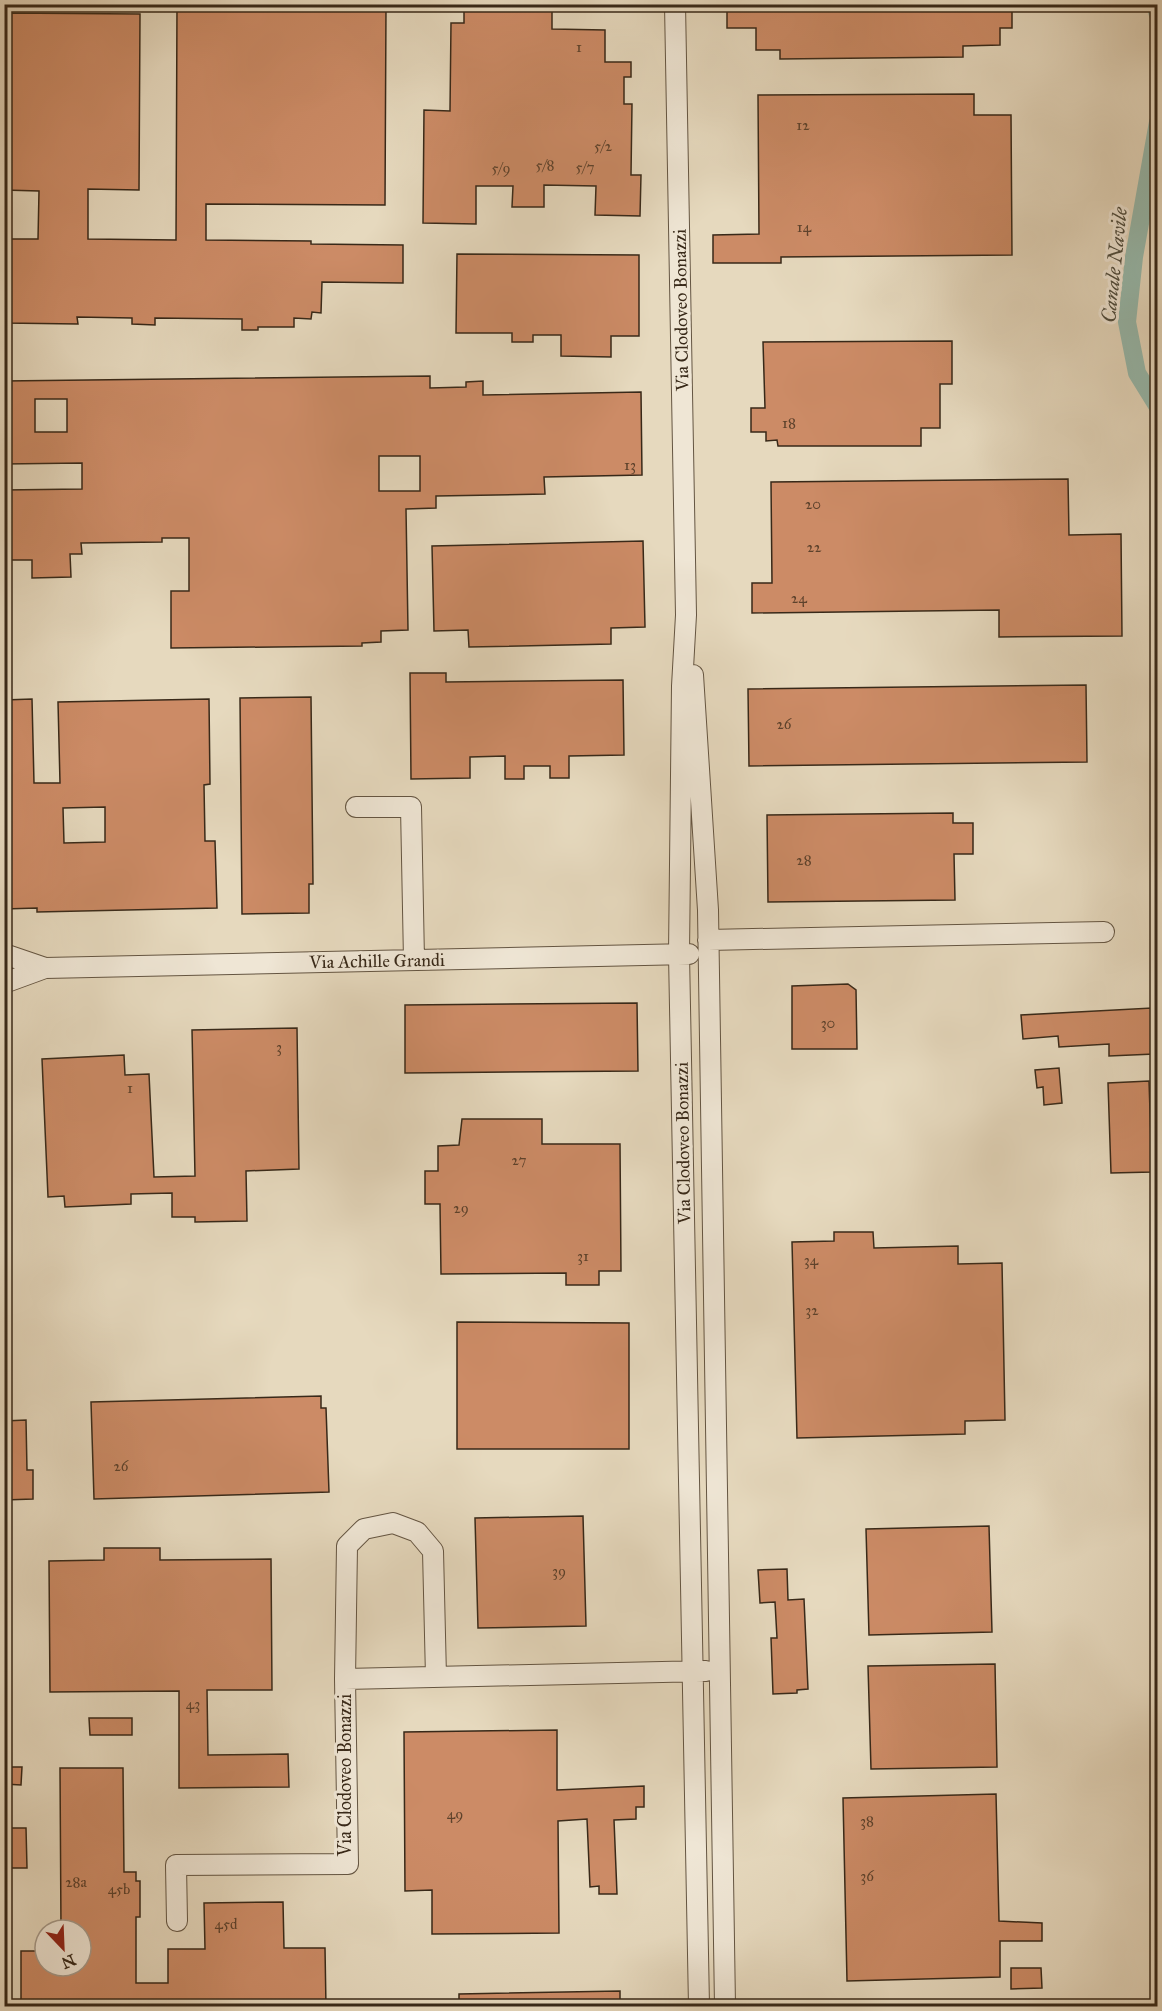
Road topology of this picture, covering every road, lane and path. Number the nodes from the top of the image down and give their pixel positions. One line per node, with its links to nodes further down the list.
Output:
1 (675, 4): 2 (street, Via Clodoveo Bonazzi)
2 (686, 615): 5 (street, Via Clodoveo Bonazzi); 6 (street, Via Clodoveo Bonazzi)
3 (357, 807): 7 (street)
4 (1104, 932): 5 (street)
5 (708, 947): 6 (street, Via Achille Grandi); 9 (street, Via Clodoveo Bonazzi)
6 (679, 954): 7 (street, Via Achille Grandi); 10 (street, Via Clodoveo Bonazzi)
7 (414, 960): 8 (street, Via Achille Grandi)
8 (9, 969)
9 (719, 1671): 10 (street, Via Clodoveo Bonazzi); 15 (street, Via Clodoveo Bonazzi)
10 (693, 1672): 11 (street, Via Clodoveo Bonazzi); 14 (street, Via Clodoveo Bonazzi)
11 (436, 1677): 12 (street, Via Clodoveo Bonazzi); 12 (street, Via Clodoveo Bonazzi)
12 (345, 1679): 13 (street, Via Clodoveo Bonazzi)
13 (177, 1921)
14 (699, 2007)
15 (724, 2007)

